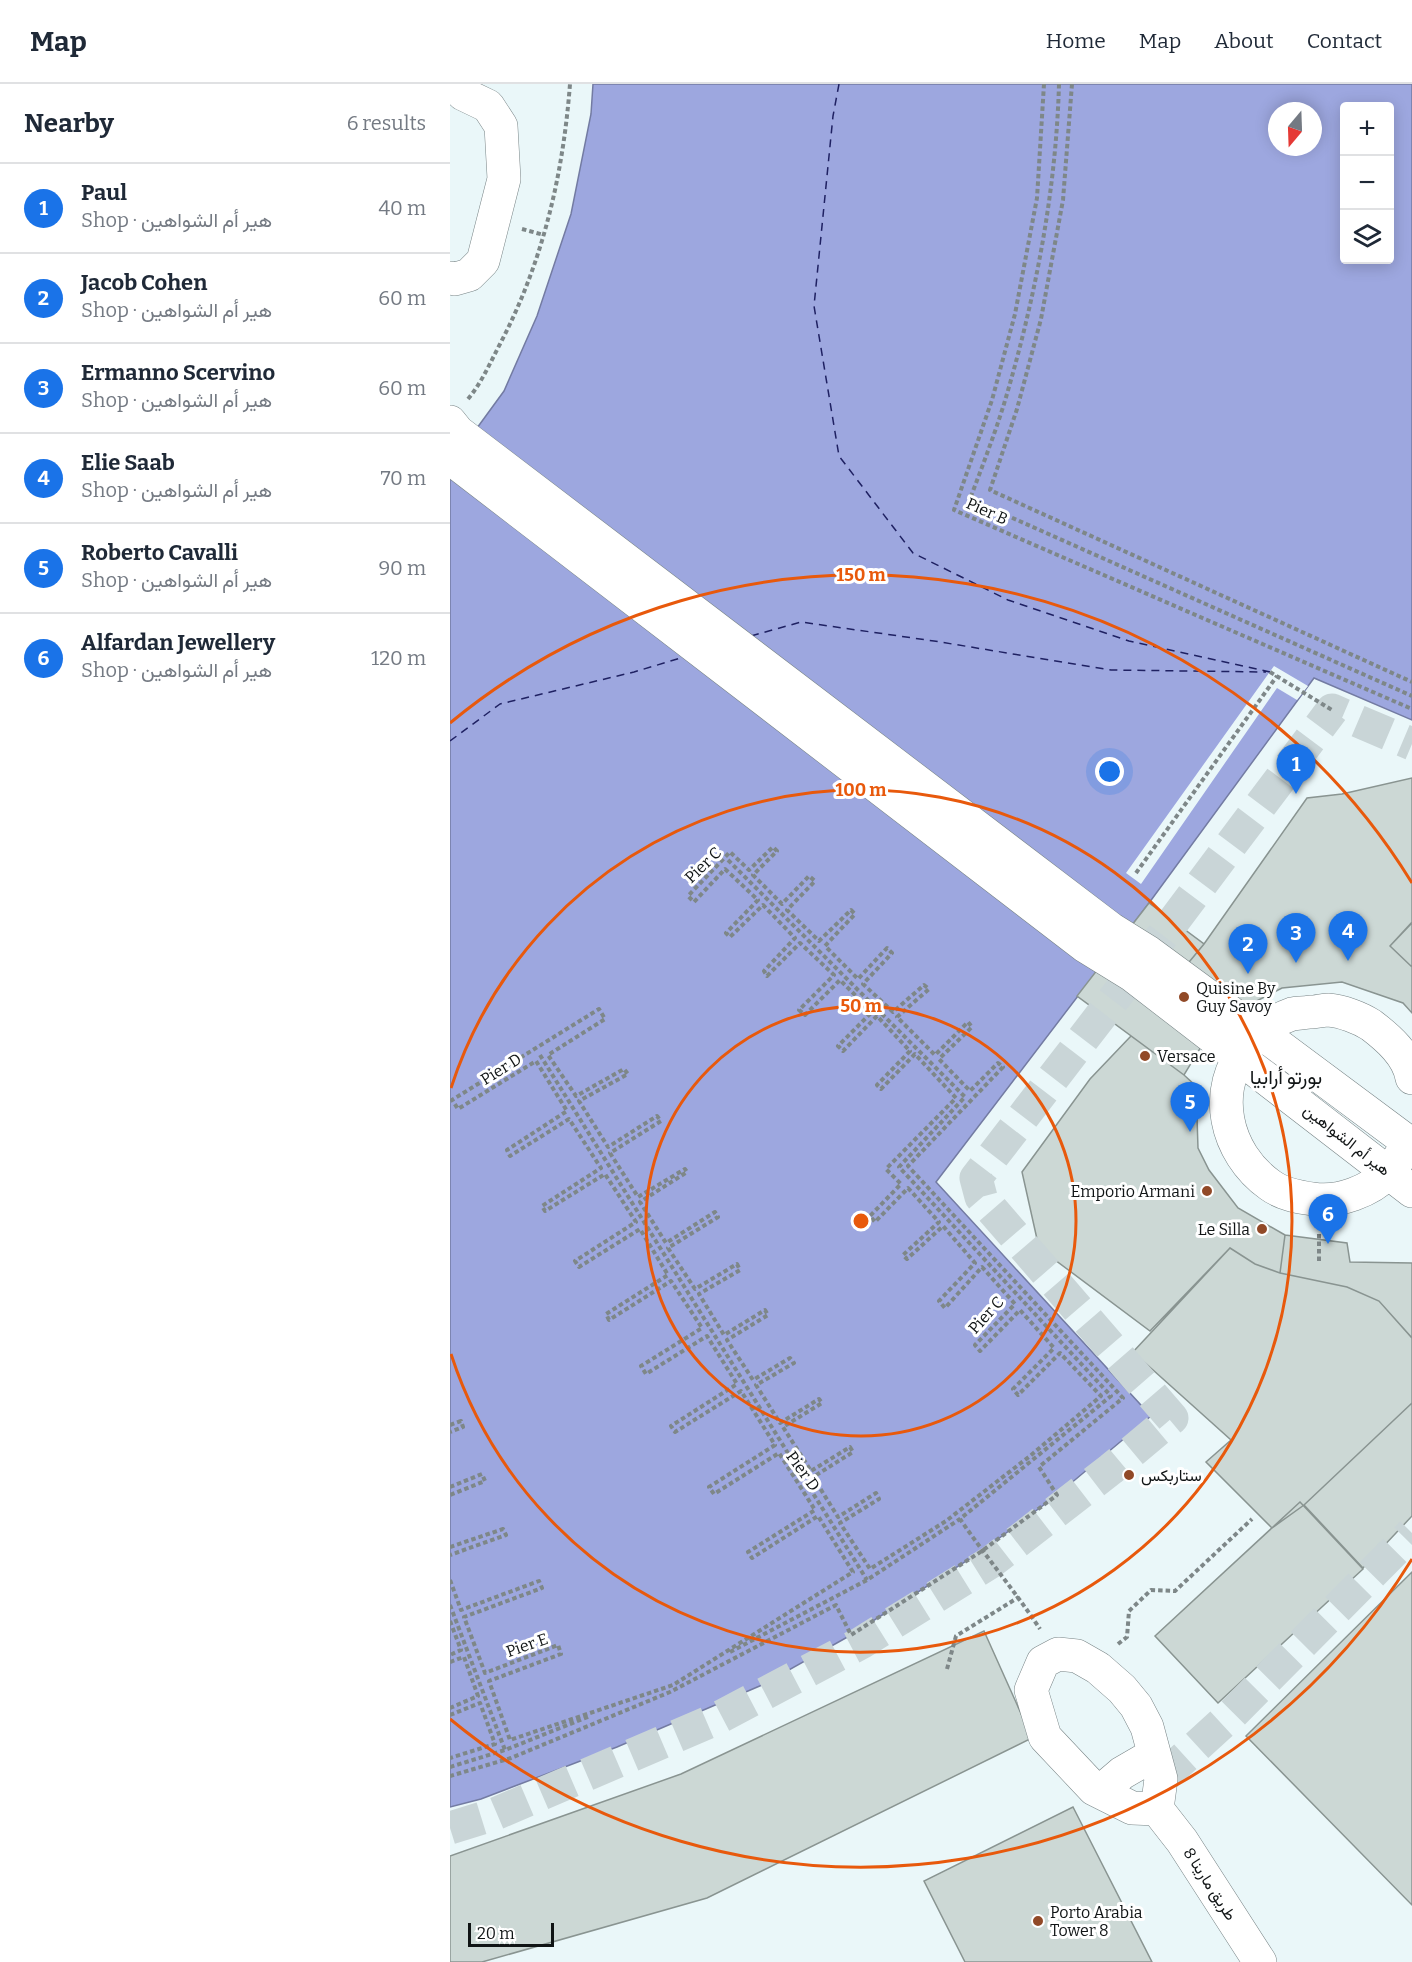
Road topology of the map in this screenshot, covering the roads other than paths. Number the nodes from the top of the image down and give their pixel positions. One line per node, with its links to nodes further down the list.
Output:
1 (459, 96): 2 (street)
2 (450, 278)
3 (456, 429): 4 (street)
4 (1241, 1039): 5 (street); 6 (street, هير أم الشواهين); 7 (street, هير أم الشواهين); 7 (street)
5 (1412, 1078)
6 (1411, 1139): 7 (street)
7 (1401, 1182)
8 (1153, 1755): 9 (street); 9 (street); 10 (street)
9 (1101, 1791): 10 (street)
10 (1157, 1809): 11 (street, طريق مارينا 8)
11 (1260, 1962)

